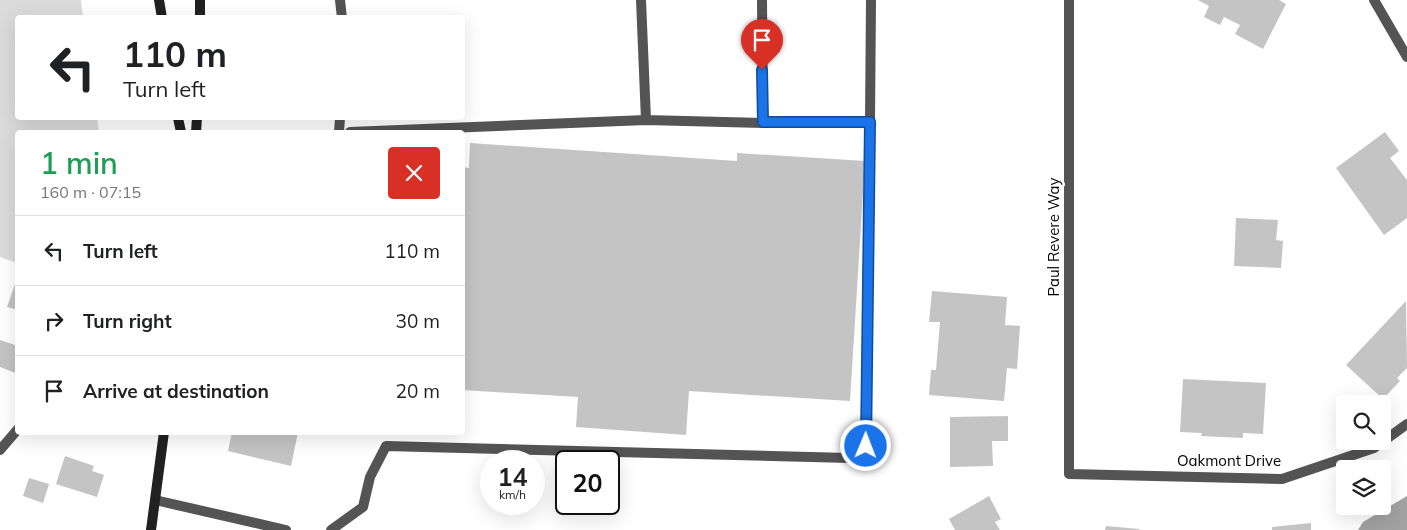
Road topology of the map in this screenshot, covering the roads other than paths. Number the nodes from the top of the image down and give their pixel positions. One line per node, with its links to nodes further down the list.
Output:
1 (159, 0): 9 (main road)
2 (200, 0): 10 (main road)
3 (340, 0): 11 (street)
4 (641, 0): 13 (street)
5 (762, 0): 14 (street)
6 (871, 0): 15 (street)
7 (1069, 0): 21 (street, Paul Revere Way)
8 (1374, 0): 12 (street)
9 (162, 15)
10 (200, 15)
11 (342, 15)
12 (1407, 57)
13 (646, 120): 14 (street); 16 (street)
14 (763, 122): 15 (street)
15 (870, 122): 25 (street)
16 (399, 130)
17 (1407, 424): 21 (street, Oakmont Drive)
18 (15, 432): 20 (street)
19 (164, 435): 22 (main road)
20 (0, 450)
21 (1069, 474)
22 (155, 500): 23 (main road); 24 (street)
23 (151, 530)
24 (286, 530)
25 (331, 530)

